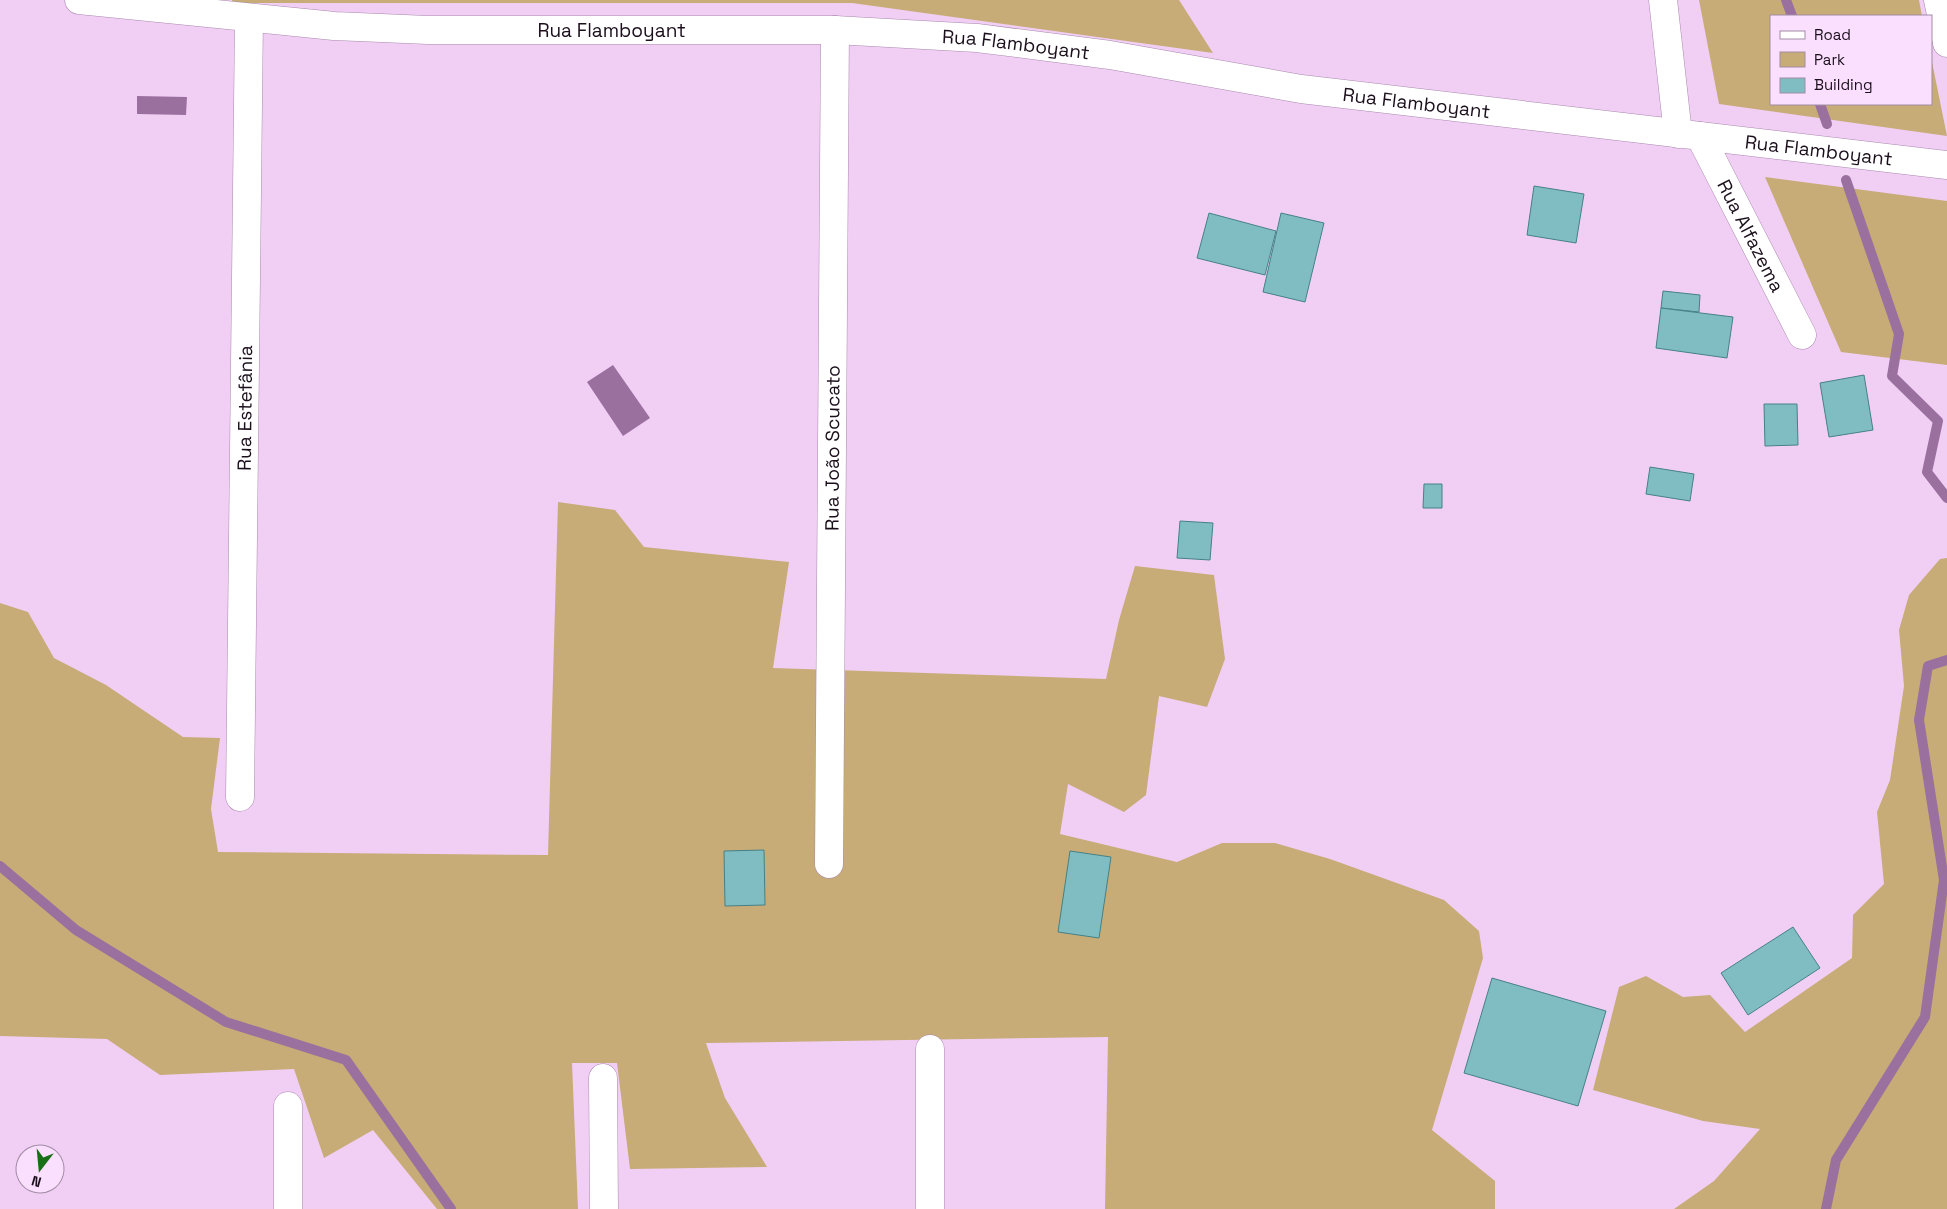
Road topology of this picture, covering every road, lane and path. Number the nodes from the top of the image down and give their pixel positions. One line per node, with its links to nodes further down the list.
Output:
1 (79, 0): 4 (street, Rua Flamboyant)
2 (1663, 0): 8 (street, Rua Alfazema)
3 (1938, 0): 7 (street)
4 (196, 6): 5 (street, Rua Flamboyant)
5 (249, 18): 6 (street, Rua Flamboyant); 11 (street, Rua Estefânia)
6 (834, 30): 8 (street, Rua Flamboyant); 12 (street, Rua João Scucato)
7 (1947, 43)
8 (1689, 135): 9 (street, Rua Flamboyant); 10 (street, Rua Alfazema)
9 (1947, 165)
10 (1802, 335)
11 (240, 797)
12 (829, 864)
13 (930, 1049): 18 (street)
14 (603, 1078): 17 (street)
15 (288, 1106): 16 (street)
16 (288, 1209)
17 (604, 1209)
18 (930, 1209)

